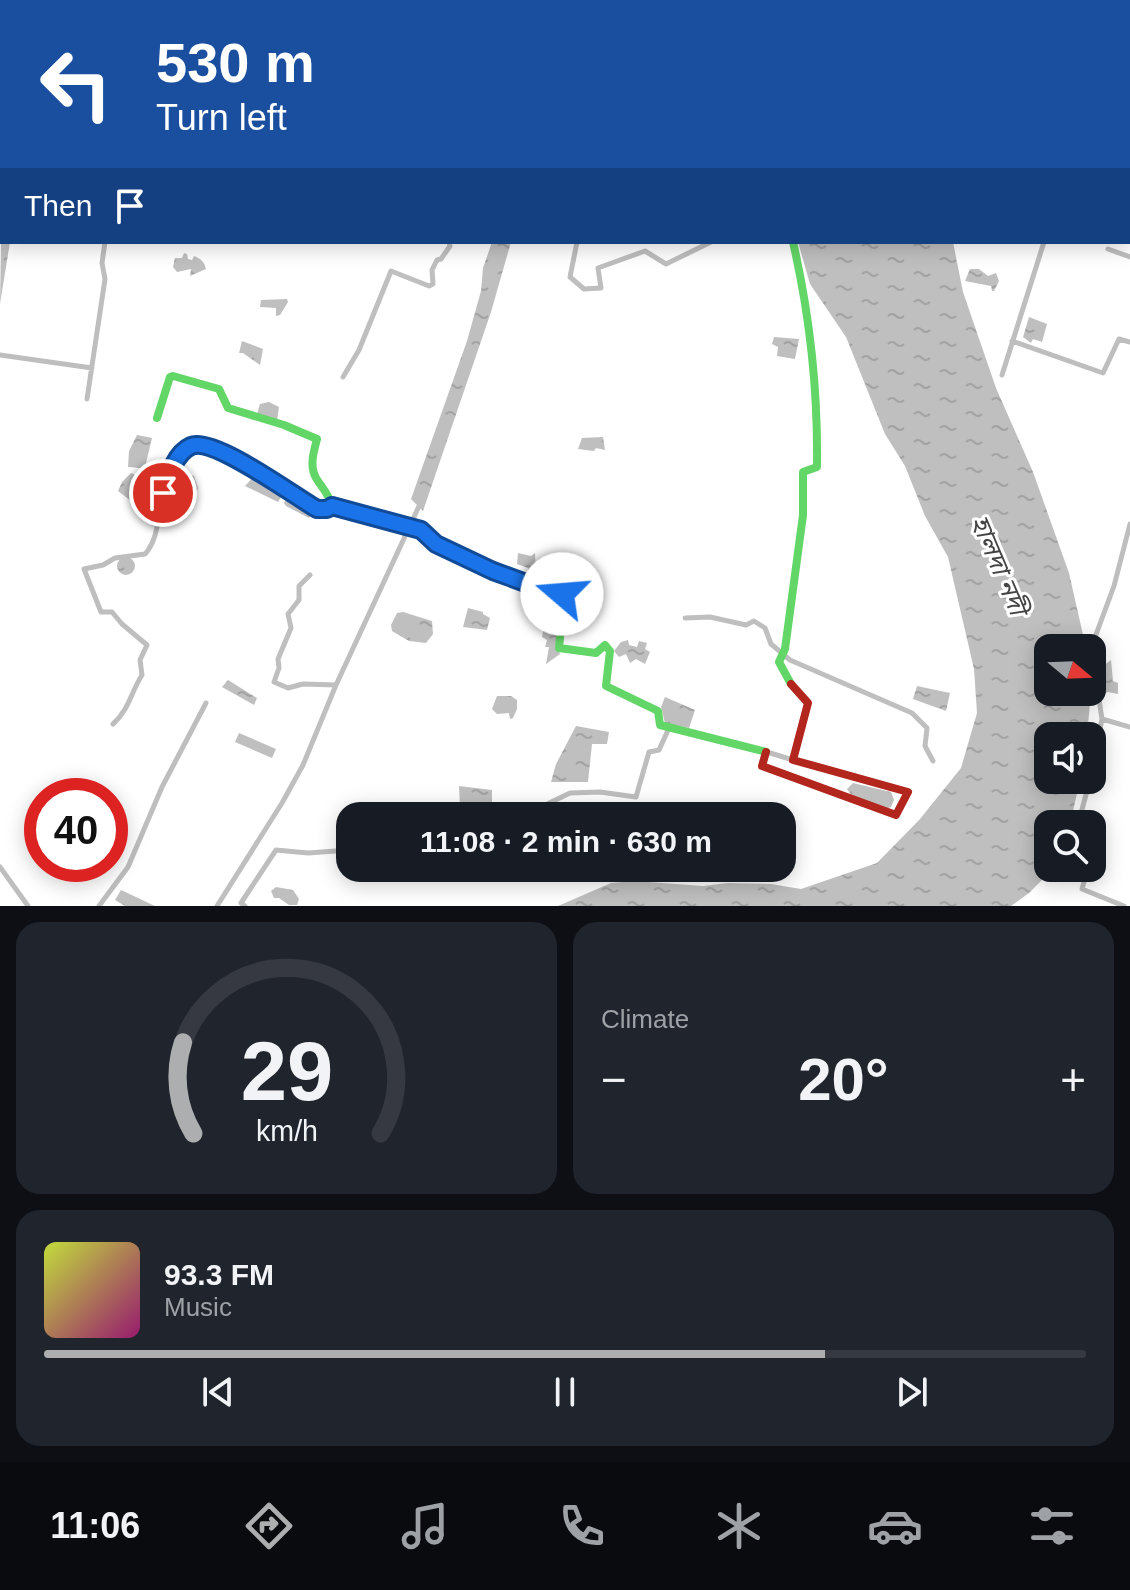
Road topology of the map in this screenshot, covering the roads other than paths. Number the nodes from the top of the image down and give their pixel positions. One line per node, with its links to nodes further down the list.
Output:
1 (105, 244): 11 (street)
2 (577, 244): 3 (street)
3 (707, 244)
4 (794, 244): 24 (street)
5 (1043, 244): 8 (street)
6 (1108, 249): 7 (street)
7 (1130, 257)
8 (1012, 341): 9 (street); 12 (street)
9 (1130, 342)
10 (2, 355): 11 (street)
11 (92, 368): 13 (street)
12 (1002, 375)
13 (87, 399)
14 (157, 418): 15 (street)
15 (332, 506): 20 (street); 21 (street)
16 (1130, 524): 18 (street)
17 (206, 703): 30 (street)
18 (1102, 719): 19 (street); 22 (street)
19 (1101, 722)
20 (113, 724)
21 (669, 727): 23 (street); 25 (street)
22 (1130, 727)
23 (766, 752): 24 (street); 24 (street)
24 (793, 760)
25 (551, 802)
26 (336, 851): 31 (street)
27 (0, 867): 29 (street)
28 (1084, 882): 32 (street)
29 (28, 906)
30 (99, 906)
31 (245, 906)
32 (1124, 906)

